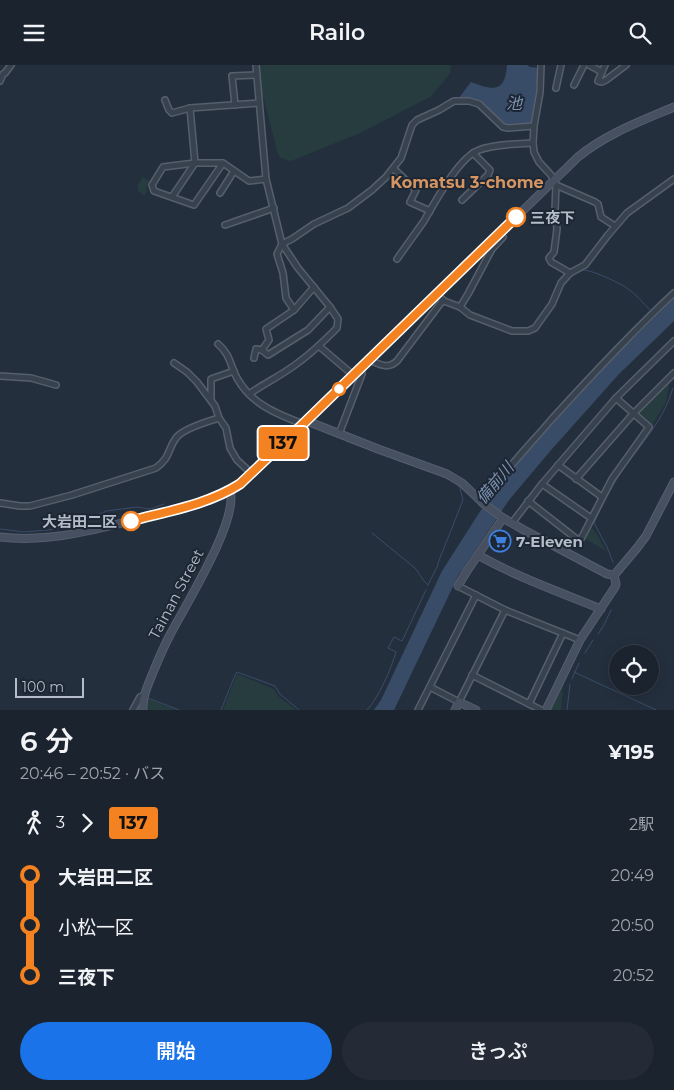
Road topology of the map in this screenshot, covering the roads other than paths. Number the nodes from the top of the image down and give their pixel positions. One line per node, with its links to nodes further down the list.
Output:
1 (11, 65): 10 (street)
2 (256, 65): 11 (street)
3 (541, 65): 20 (street)
4 (561, 65): 14 (street)
5 (584, 65): 13 (street)
6 (589, 65): 9 (street)
7 (605, 65): 9 (street)
8 (626, 65): 9 (street)
9 (602, 72)
10 (1, 73): 12 (street)
11 (257, 75): 16 (street); 17 (street)
12 (0, 81)
13 (574, 85)
14 (556, 88)
15 (165, 100): 19 (street)
16 (259, 103): 17 (street); 27 (street)
17 (234, 105): 19 (street)
18 (674, 107): 29 (street)
19 (190, 108): 23 (street)
20 (534, 127): 21 (street); 25 (street)
21 (532, 143): 22 (street); 29 (street)
22 (473, 153): 32 (street); 34 (street)
23 (195, 163): 24 (street); 31 (street); 31 (street)
24 (223, 163): 26 (street); 31 (street)
25 (394, 169): 34 (street); 38 (street)
26 (234, 171): 27 (street); 30 (street)
27 (266, 179): 33 (street)
28 (674, 179): 36 (street)
29 (555, 183): 36 (street); 37 (street); 40 (street)
30 (220, 193)
31 (172, 197)
32 (462, 200)
33 (274, 209): 35 (street); 38 (street)
34 (430, 211): 39 (street)
35 (224, 225)
36 (615, 226): 40 (street)
37 (499, 233): 43 (street); 46 (street)
38 (282, 244): 41 (street); 47 (street)
39 (397, 259)
40 (570, 273): 46 (street)
41 (314, 287): 45 (street); 47 (street)
42 (674, 293): 77 (street)
43 (436, 294): 44 (street); 53 (street)
44 (443, 300): 46 (street); 53 (street)
45 (330, 307): 50 (street); 51 (street)
46 (460, 307)
47 (294, 310): 51 (street)
48 (674, 341): 62 (street)
49 (218, 344): 56 (street)
50 (319, 346): 58 (street); 61 (street)
51 (262, 350): 52 (street)
52 (254, 358)
53 (369, 360): 55 (street)
54 (174, 363): 63 (street)
55 (361, 368): 58 (street); 67 (street)
56 (234, 371): 61 (street); 63 (street)
57 (674, 373): 64 (street)
58 (353, 375): 66 (street)
59 (0, 376): 60 (street)
60 (56, 385)
61 (249, 394): 66 (street)
62 (616, 398): 64 (street); 68 (street)
63 (211, 400): 65 (street)
64 (633, 414): 70 (street); 74 (street)
65 (219, 418): 69 (street); 76 (street)
66 (305, 422): 67 (street); 69 (street)
67 (339, 434): 77 (street)
68 (558, 465): 70 (street); 71 (street)
69 (252, 473): 73 (street)
70 (576, 479): 74 (street)
71 (542, 483): 75 (street); 79 (street)
72 (674, 483): 83 (street)
73 (230, 491): 81 (street); 92 (street, Tainan Street)
74 (602, 497): 79 (street)
75 (528, 501): 79 (street); 80 (street)
76 (0, 503)
77 (483, 503): 78 (street)
78 (502, 517): 80 (street); 82 (street)
79 (591, 518)
80 (512, 523): 83 (street)
81 (0, 537)
82 (478, 555): 84 (street); 86 (street)
83 (614, 575): 86 (street)
84 (458, 587): 85 (street)
85 (476, 595): 87 (street); 91 (street)
86 (601, 609): 89 (street)
87 (505, 610): 88 (street); 90 (street)
88 (564, 633): 89 (street); 94 (street)
89 (580, 640): 101 (street)
90 (472, 675): 93 (street); 94 (street)
91 (430, 687): 93 (street); 97 (street)
92 (144, 695): 95 (street); 96 (street, Tainan Street)
93 (460, 702): 98 (street); 99 (street)
94 (529, 704): 100 (street)
95 (134, 710)
96 (143, 710)
97 (418, 710)
98 (455, 710)
99 (476, 710)
100 (541, 710)
101 (546, 710)

